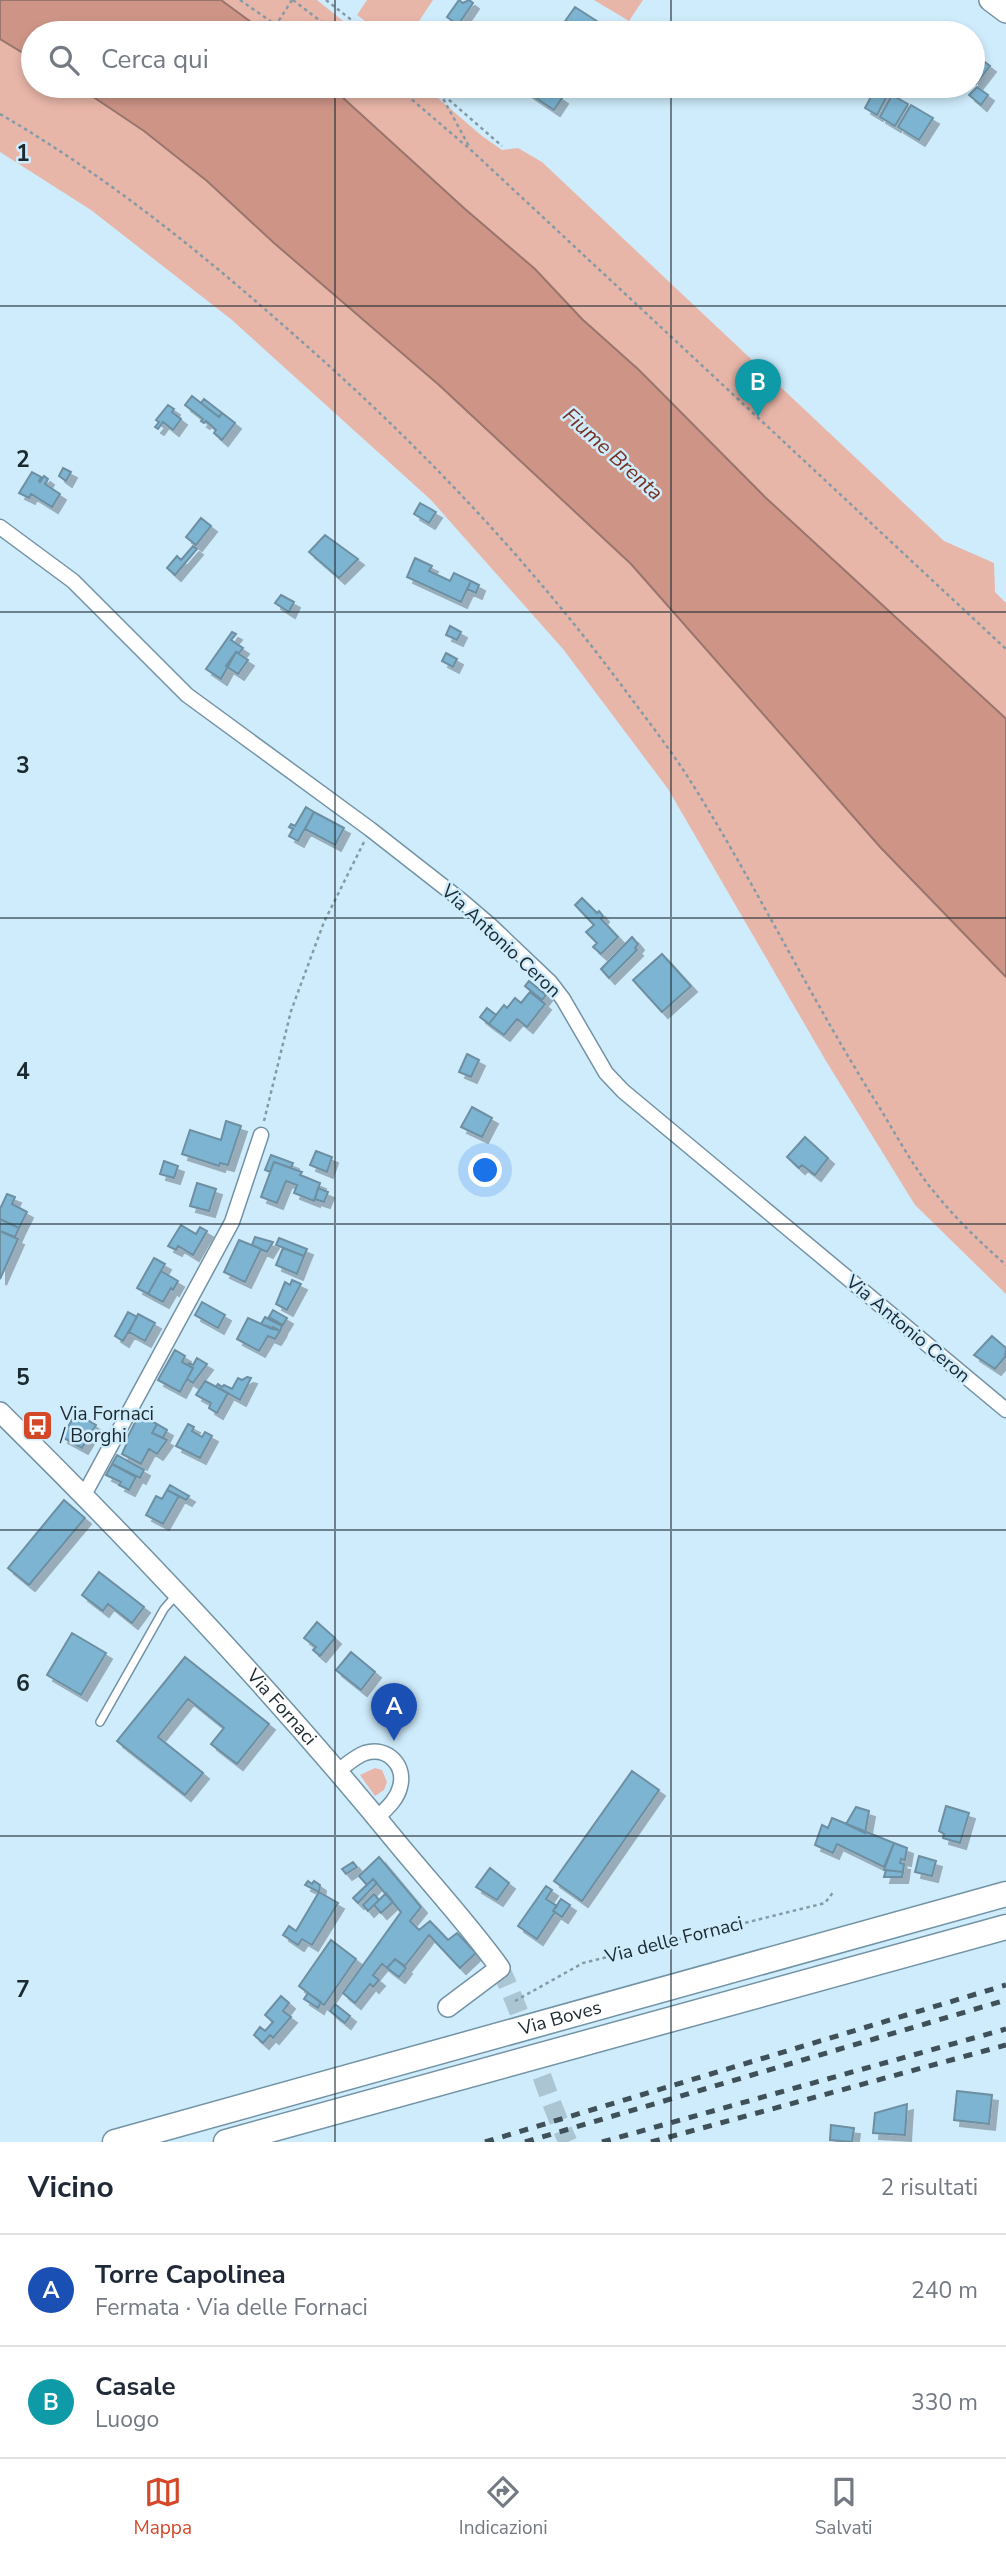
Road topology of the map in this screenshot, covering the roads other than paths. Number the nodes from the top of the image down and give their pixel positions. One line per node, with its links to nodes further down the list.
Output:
1 (990, 0): 2 (main road)
2 (1006, 12)
3 (0, 527): 5 (street, Via Antonio Ceron)
4 (261, 1135): 7 (street)
5 (1006, 1410)
6 (0, 1412): 7 (street, Via Fornaci)
7 (85, 1495): 8 (street, Via Fornaci)
8 (178, 1594): 9 (lane); 10 (street, Via Fornaci)
9 (100, 1722)
10 (338, 1771): 11 (street, Via Fornaci); 11 (street)
11 (377, 1818): 14 (street, Via Fornaci)
12 (1006, 1894): 15 (highway, Via Boves)
13 (1006, 1927): 16 (highway, Via Boves)
14 (448, 2007)
15 (115, 2142)
16 (226, 2142)

